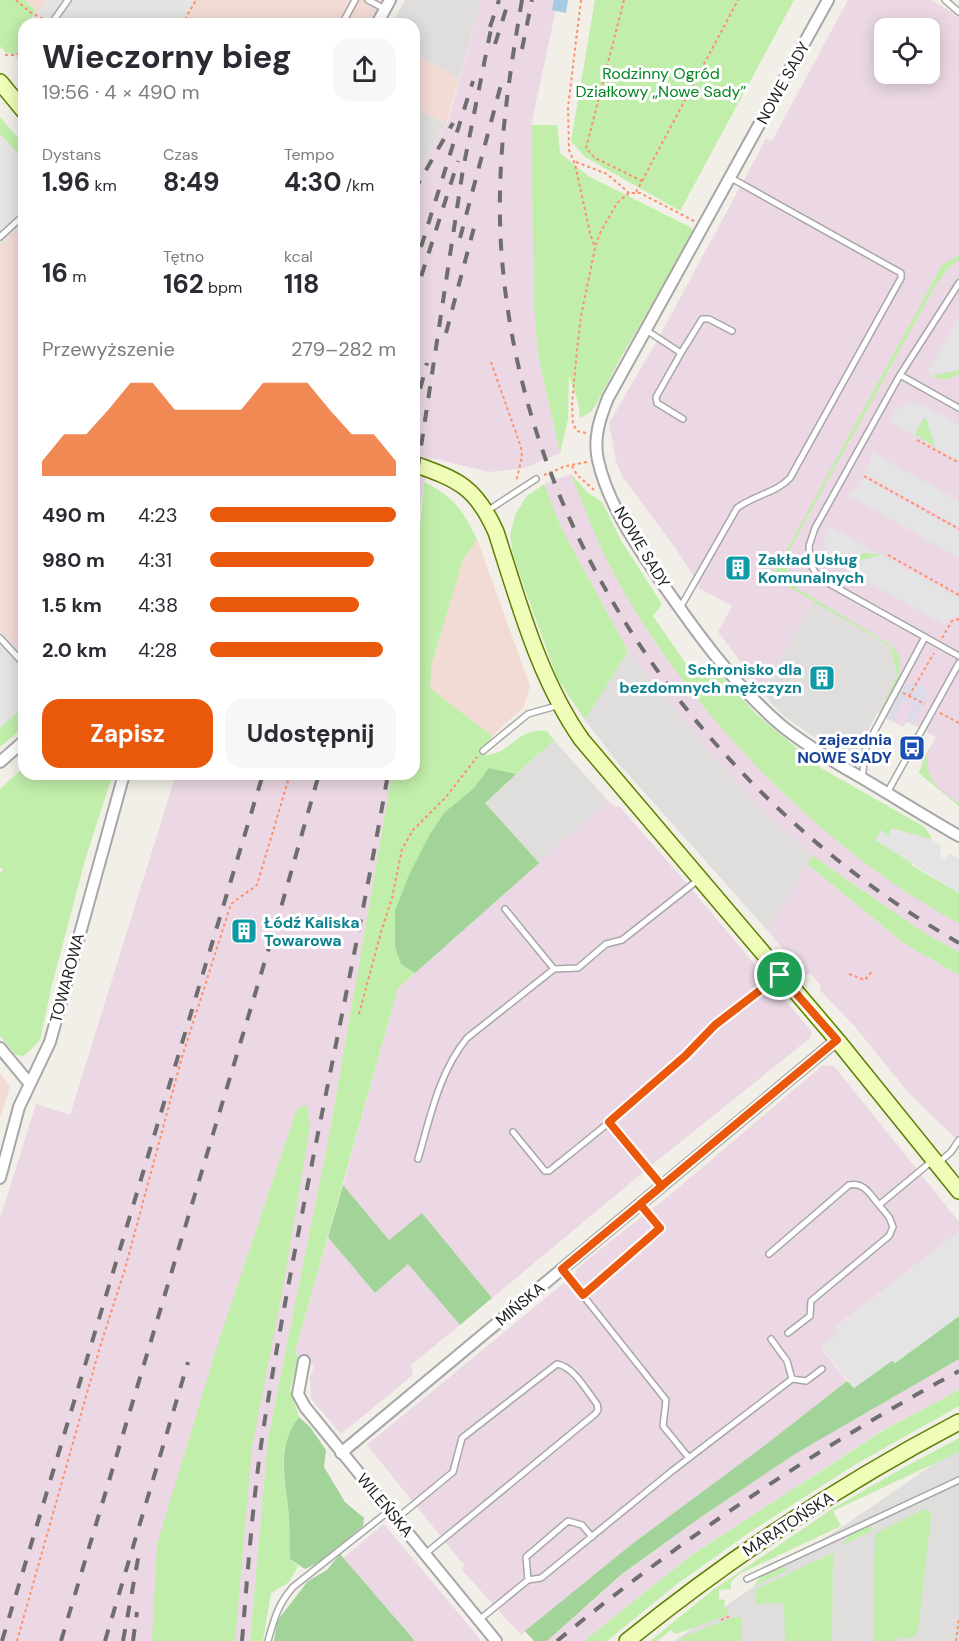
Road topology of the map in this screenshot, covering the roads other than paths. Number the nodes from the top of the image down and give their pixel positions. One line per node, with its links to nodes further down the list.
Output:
1 (68, 0): 8 (lane)
2 (355, 0): 9 (lane)
3 (368, 0): 6 (lane)
4 (828, 0): 13 (street, NOWE SADY)
5 (945, 0): 7 (lane)
6 (387, 5): 10 (street)
7 (959, 12)
8 (55, 18)
9 (345, 18)
10 (379, 18)
11 (0, 82): 12 (street)
12 (18, 104)
13 (731, 178): 17 (street, NOWE SADY); 26 (lane)
14 (18, 220): 15 (lane)
15 (0, 237)
16 (959, 283): 20 (lane)
17 (646, 330): 19 (lane); 26 (street, NOWE SADY)
18 (732, 331): 19 (lane)
19 (681, 353): 22 (lane)
20 (900, 375): 21 (lane); 27 (lane)
21 (959, 408)
22 (683, 419)
23 (420, 466): 25 (street)
24 (536, 479): 25 (lane)
25 (486, 511): 32 (street)
26 (680, 608): 36 (street, NOWE SADY)
27 (926, 637): 29 (lane); 36 (lane)
28 (0, 638): 30 (lane)
29 (959, 656)
30 (18, 658)
31 (959, 663): 38 (lane)
32 (560, 705): 34 (lane); 40 (street)
33 (18, 746): 35 (street)
34 (483, 751)
35 (0, 762)
36 (862, 779): 38 (street, NOWE SADY)
37 (122, 780): 46 (street, TOWAROWA)
38 (887, 793): 39 (street, NOWE SADY)
39 (959, 836)
40 (700, 879): 42 (lane); 43 (street)
41 (505, 909): 42 (lane)
42 (554, 969): 50 (lane)
43 (780, 975): 44 (street); 47 (lane)
44 (837, 1040): 51 (street); 53 (street, MIŃSKA)
45 (0, 1048): 46 (street)
46 (30, 1084): 52 (street, TOWAROWA)
47 (609, 1122): 48 (lane); 53 (lane)
48 (513, 1132)
49 (959, 1140): 51 (lane)
50 (418, 1159)
51 (935, 1162): 54 (street); 56 (lane)
52 (0, 1178)
53 (662, 1186): 55 (street, MIŃSKA)
54 (959, 1191)
55 (640, 1204): 58 (street, MIŃSKA); 59 (lane)
56 (879, 1205): 57 (lane); 60 (lane)
57 (769, 1254)
58 (562, 1269): 59 (lane); 66 (street, MIŃSKA)
59 (583, 1295): 67 (lane)
60 (788, 1333)
61 (771, 1339): 64 (lane)
62 (304, 1361): 66 (street, WILEŃSKA)
63 (822, 1369): 64 (lane)
64 (792, 1379): 67 (lane)
65 (959, 1422): 77 (street, MARATOŃSKA)
66 (341, 1453): 69 (street, WILEŃSKA)
67 (689, 1458): 70 (lane)
68 (959, 1480): 72 (lane)
69 (393, 1515): 71 (street, WILEŃSKA); 71 (lane); 75 (lane)
70 (592, 1537): 73 (lane); 73 (lane)
71 (425, 1554): 74 (street, WILEŃSKA)
72 (747, 1579)
73 (528, 1580): 74 (lane)
74 (479, 1620): 76 (street, WILEŃSKA)
75 (268, 1641)
76 (496, 1641)
77 (627, 1641)

